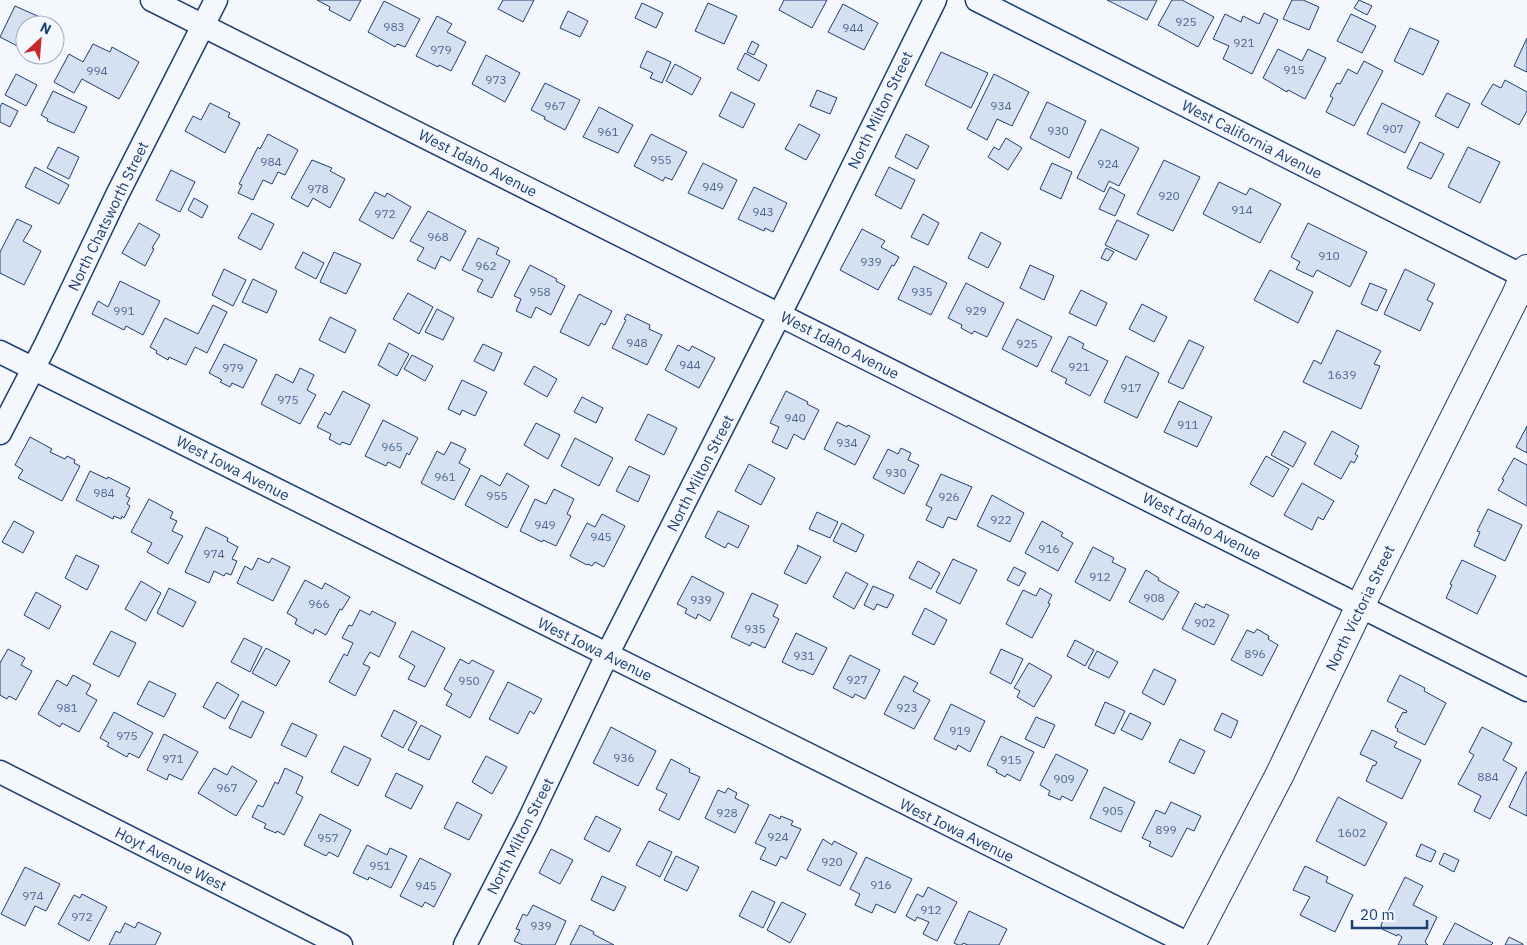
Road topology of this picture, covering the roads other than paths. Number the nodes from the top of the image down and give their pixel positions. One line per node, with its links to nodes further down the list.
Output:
1 (152, 0): 5 (street, West Idaho Avenue)
2 (216, 0): 5 (street, North Chatsworth Street)
3 (935, 0): 7 (street, North Milton Street)
4 (977, 0): 6 (street, West California Avenue)
5 (204, 26): 7 (street, West Idaho Avenue); 9 (street, North Chatsworth Street)
6 (1526, 274): 11 (street, North Victoria Street)
7 (780, 314): 11 (street, West Idaho Avenue); 12 (street, North Milton Street)
8 (0, 352): 9 (street, West Iowa Avenue)
9 (33, 368): 10 (street, North Chatsworth Street); 12 (street, West Iowa Avenue)
10 (0, 433)
11 (1360, 606): 13 (street, West Idaho Avenue); 17 (street, North Victoria Street)
12 (608, 656): 16 (street, North Milton Street); 17 (street, West Iowa Avenue)
13 (1527, 690)
14 (0, 772): 15 (street, Hoyt Avenue West)
15 (341, 945)
16 (465, 945)
17 (1191, 945)

